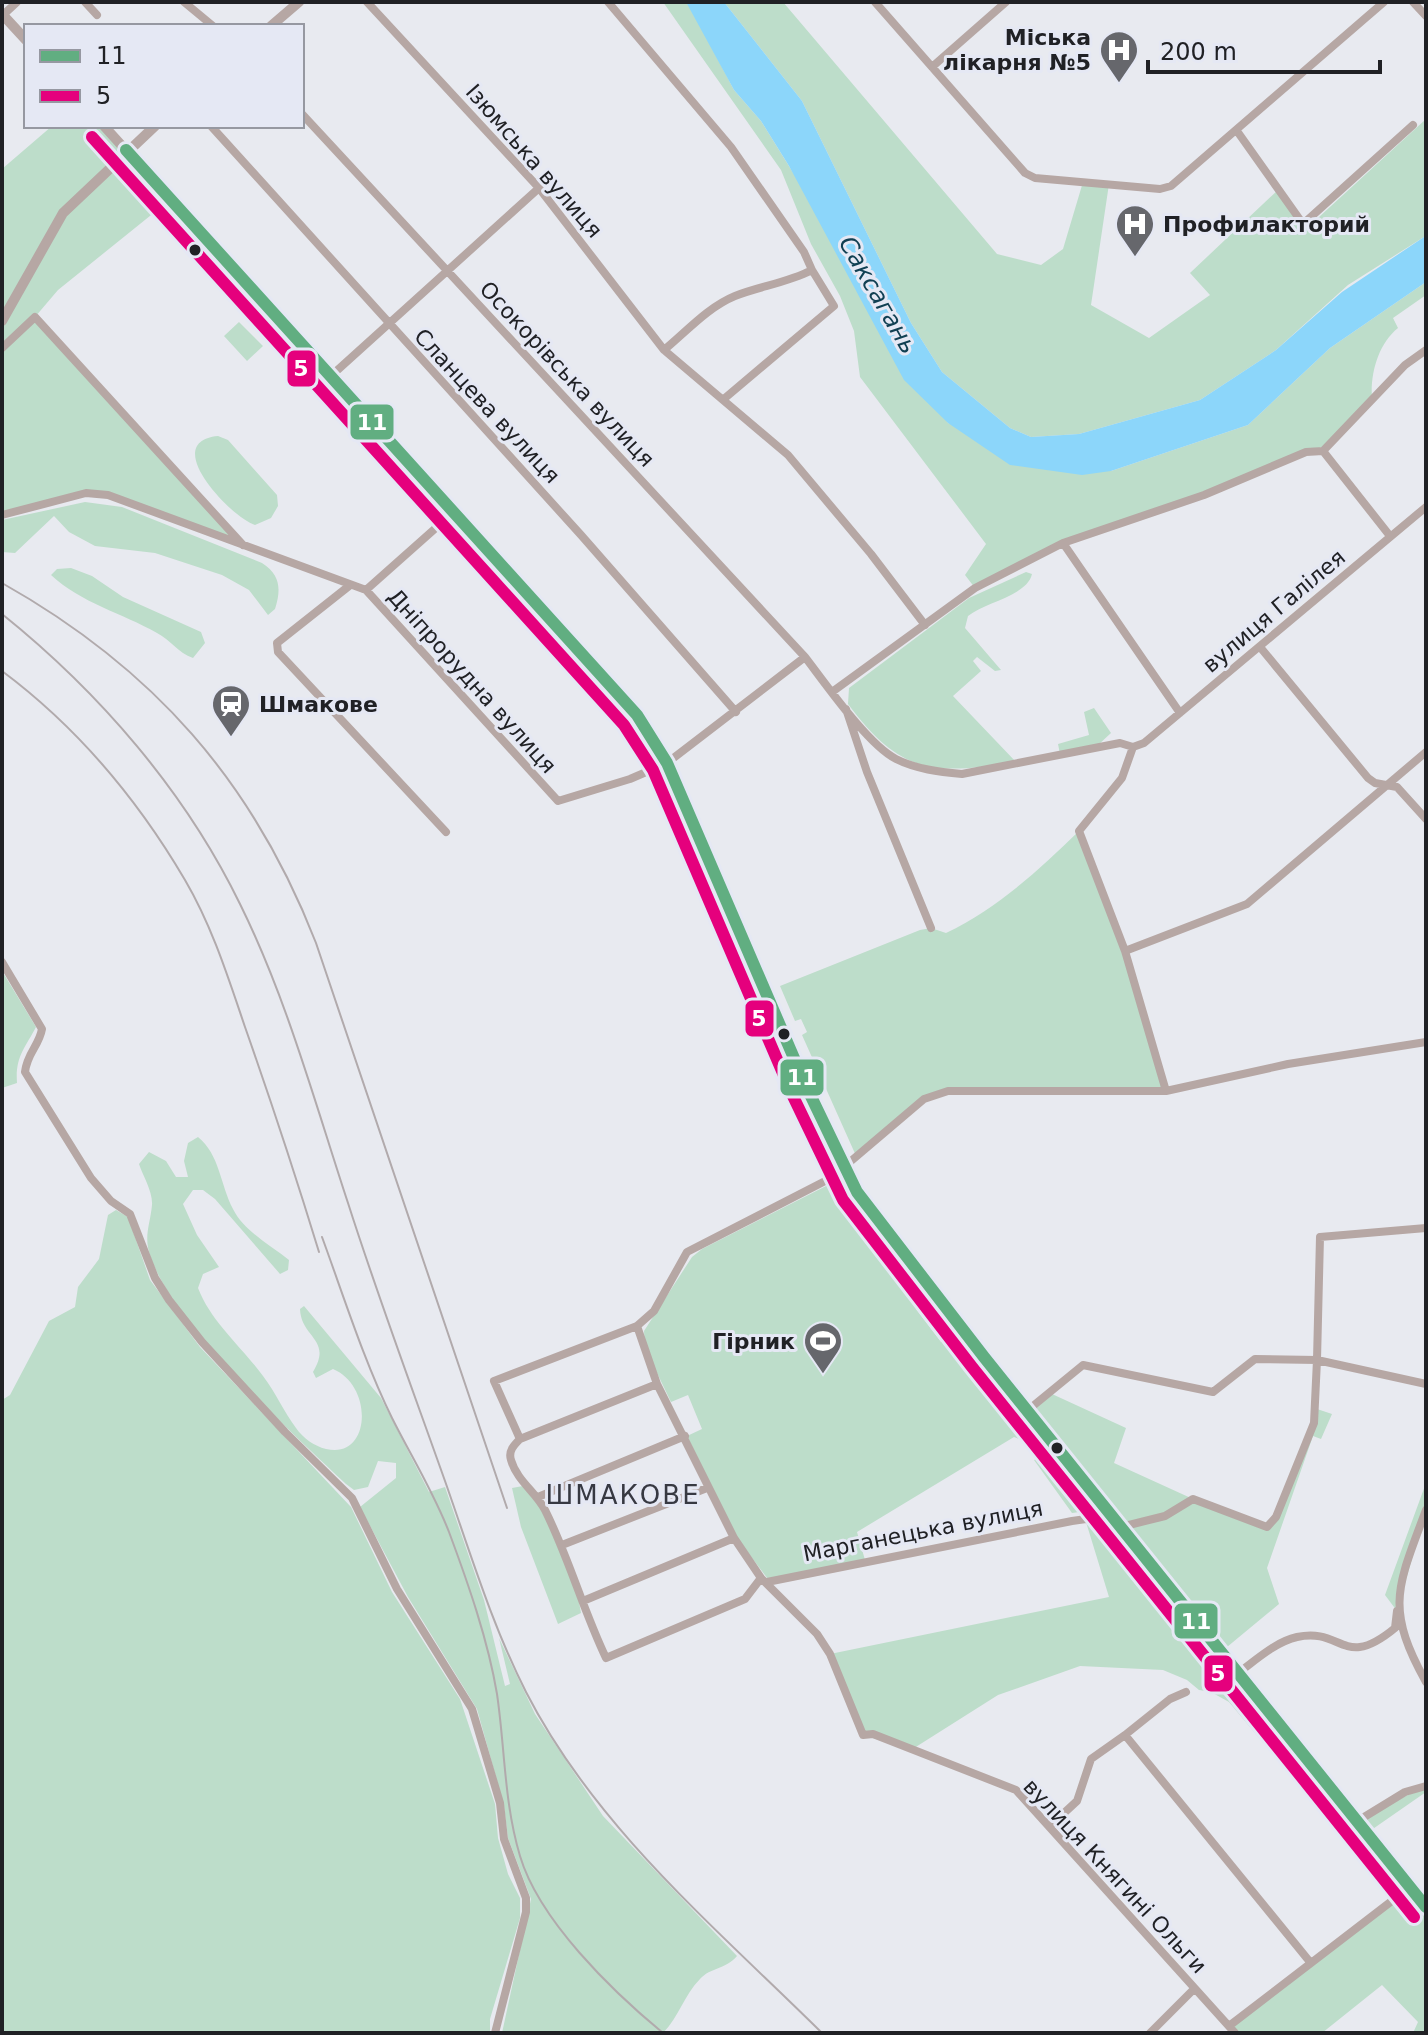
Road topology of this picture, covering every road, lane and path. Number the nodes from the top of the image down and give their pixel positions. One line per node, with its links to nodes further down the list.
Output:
1 (17, 2): 11 (street)
2 (85, 2): 12 (street)
3 (184, 2): 14 (street)
4 (367, 2): 25 (street, Ізюмська вулиця)
5 (608, 2): 26 (street)
6 (875, 2): 17 (street)
7 (1006, 2): 17 (street)
8 (1384, 2): 23 (street)
9 (1413, 2): 13 (street)
10 (295, 4): 15 (street)
11 (3, 14): 16 (street)
12 (97, 15)
13 (1426, 16)
14 (211, 24)
15 (273, 24)
16 (24, 38)
17 (932, 67): 23 (street)
18 (304, 116): 27 (street, Осокорівська вулиця)
19 (1413, 125): 23 (street)
20 (106, 128): 24 (street)
21 (153, 128): 24 (street)
22 (213, 128): 29 (street, Сланцева вулиця)
23 (1237, 131)
24 (126, 150): 28 (street); 33 (street)
25 (539, 188): 27 (street); 31 (street, Ізюмська вулиця)
26 (812, 270): 31 (street); 34 (street)
27 (448, 272): 29 (street); 46 (street, Осокорівська вулиця)
28 (2, 321)
29 (388, 325): 33 (street); 49 (street, Сланцева вулиця)
30 (2, 348): 41 (street)
31 (664, 350): 34 (street, Ізюмська вулиця)
32 (1426, 350): 35 (street)
33 (332, 375): 37 (street)
34 (725, 398): 44 (street, Ізюмська вулиця)
35 (1323, 451): 39 (street); 40 (street)
36 (1426, 507): 39 (street, вулиця Галілея)
37 (456, 510): 43 (street); 53 (street)
38 (2, 515): 41 (street, Дніпрорудна вулиця)
39 (1390, 536): 45 (street, вулиця Галілея)
40 (1063, 543): 44 (street); 50 (street)
41 (246, 548): 42 (street, Дніпрорудна вулиця)
42 (349, 586): 43 (street, Дніпрорудна вулиця); 56 (street)
43 (366, 590): 53 (street, Дніпрорудна вулиця)
44 (925, 625): 47 (street)
45 (1260, 647): 50 (street, вулиця Галілея); 54 (street)
46 (805, 657): 47 (street); 49 (street)
47 (832, 692): 48 (street)
48 (846, 709): 51 (street); 57 (street)
49 (736, 712): 53 (street)
50 (1180, 713): 51 (street, вулиця Галілея)
51 (1133, 747): 58 (street)
52 (1426, 752): 54 (street)
53 (667, 763): 62 (street)
54 (1389, 784): 55 (street); 58 (street)
55 (1426, 819)
56 (446, 832)
57 (931, 928)
58 (1125, 951): 61 (street)
59 (2, 962): 92 (street)
60 (1426, 1042): 61 (street)
61 (1166, 1091): 62 (street)
62 (845, 1170): 64 (street); 68 (street)
63 (1426, 1228): 65 (street)
64 (637, 1326): 66 (street); 70 (street)
65 (1317, 1360): 67 (street); 68 (street); 74 (street)
66 (657, 1384): 69 (street); 70 (street)
67 (1426, 1384)
68 (1028, 1410): 74 (street)
69 (685, 1436): 71 (street); 72 (street)
70 (520, 1439): 72 (street)
71 (707, 1488): 75 (street); 76 (street)
72 (538, 1497): 76 (street)
73 (1426, 1510): 79 (street)
74 (1121, 1527): 77 (street, Марганецька вулиця); 80 (street)
75 (734, 1538): 77 (street); 78 (street)
76 (562, 1545): 78 (street)
77 (764, 1580): 78 (street); 86 (street, вулиця Княгині Ольги)
78 (583, 1601)
79 (1397, 1611): 80 (street); 81 (street)
80 (1238, 1673): 85 (street)
81 (1426, 1682)
82 (1186, 1692): 83 (street)
83 (1125, 1735): 86 (street); 89 (street)
84 (1426, 1786): 85 (street)
85 (1356, 1822): 87 (street)
86 (1050, 1826): 90 (street, вулиця Княгині Ольги)
87 (1410, 1887): 88 (street); 89 (street)
88 (1426, 1907)
89 (1310, 1962): 91 (street)
90 (1194, 1989): 91 (street, вулиця Княгині Ольги); 93 (street)
91 (1232, 2029)
92 (495, 2033)
93 (1150, 2033)

